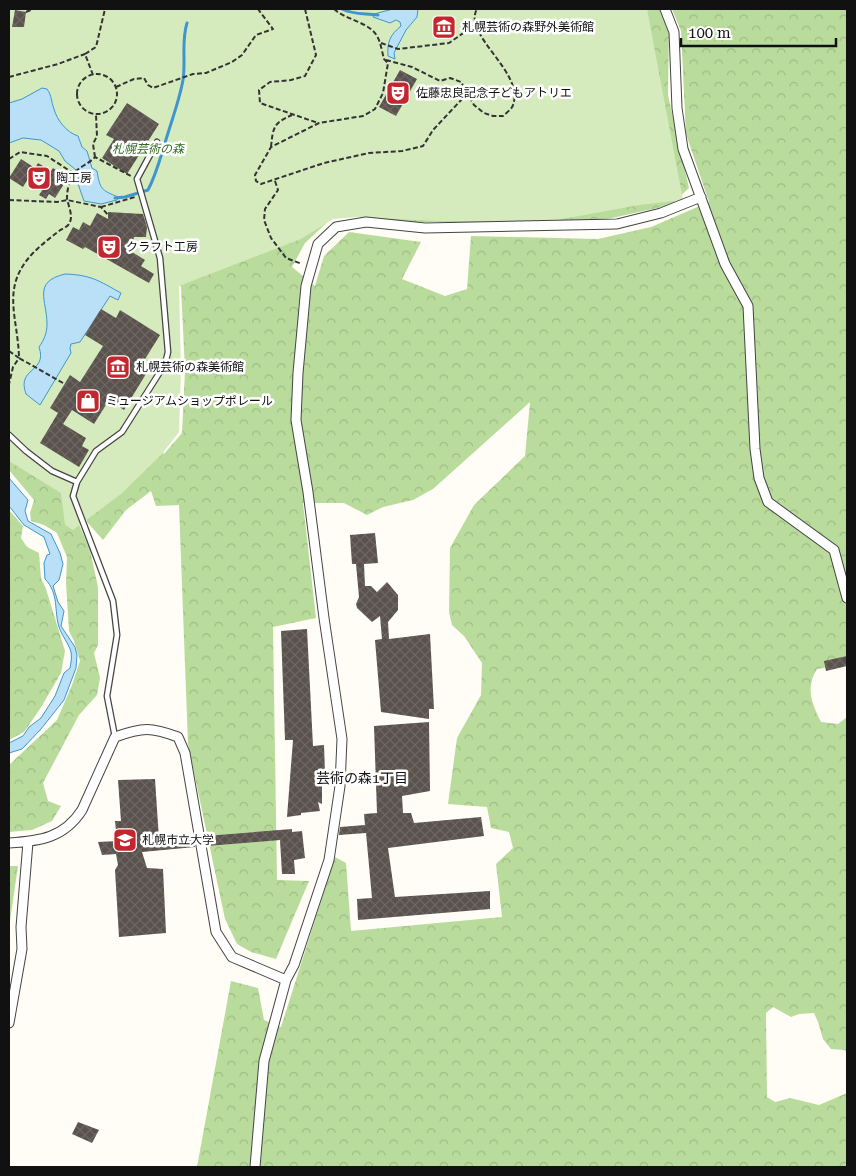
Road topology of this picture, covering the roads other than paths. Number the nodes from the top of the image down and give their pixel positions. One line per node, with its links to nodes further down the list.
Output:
1 (665, 9): 3 (street)
2 (157, 142): 5 (lane)
3 (701, 197): 6 (street); 10 (street)
4 (9, 435): 5 (lane)
5 (77, 482): 7 (lane)
6 (847, 598)
7 (115, 737): 8 (street); 10 (street)
8 (28, 842): 9 (street); 11 (street)
9 (9, 843)
10 (286, 980): 12 (street)
11 (9, 1022)
12 (255, 1167)

